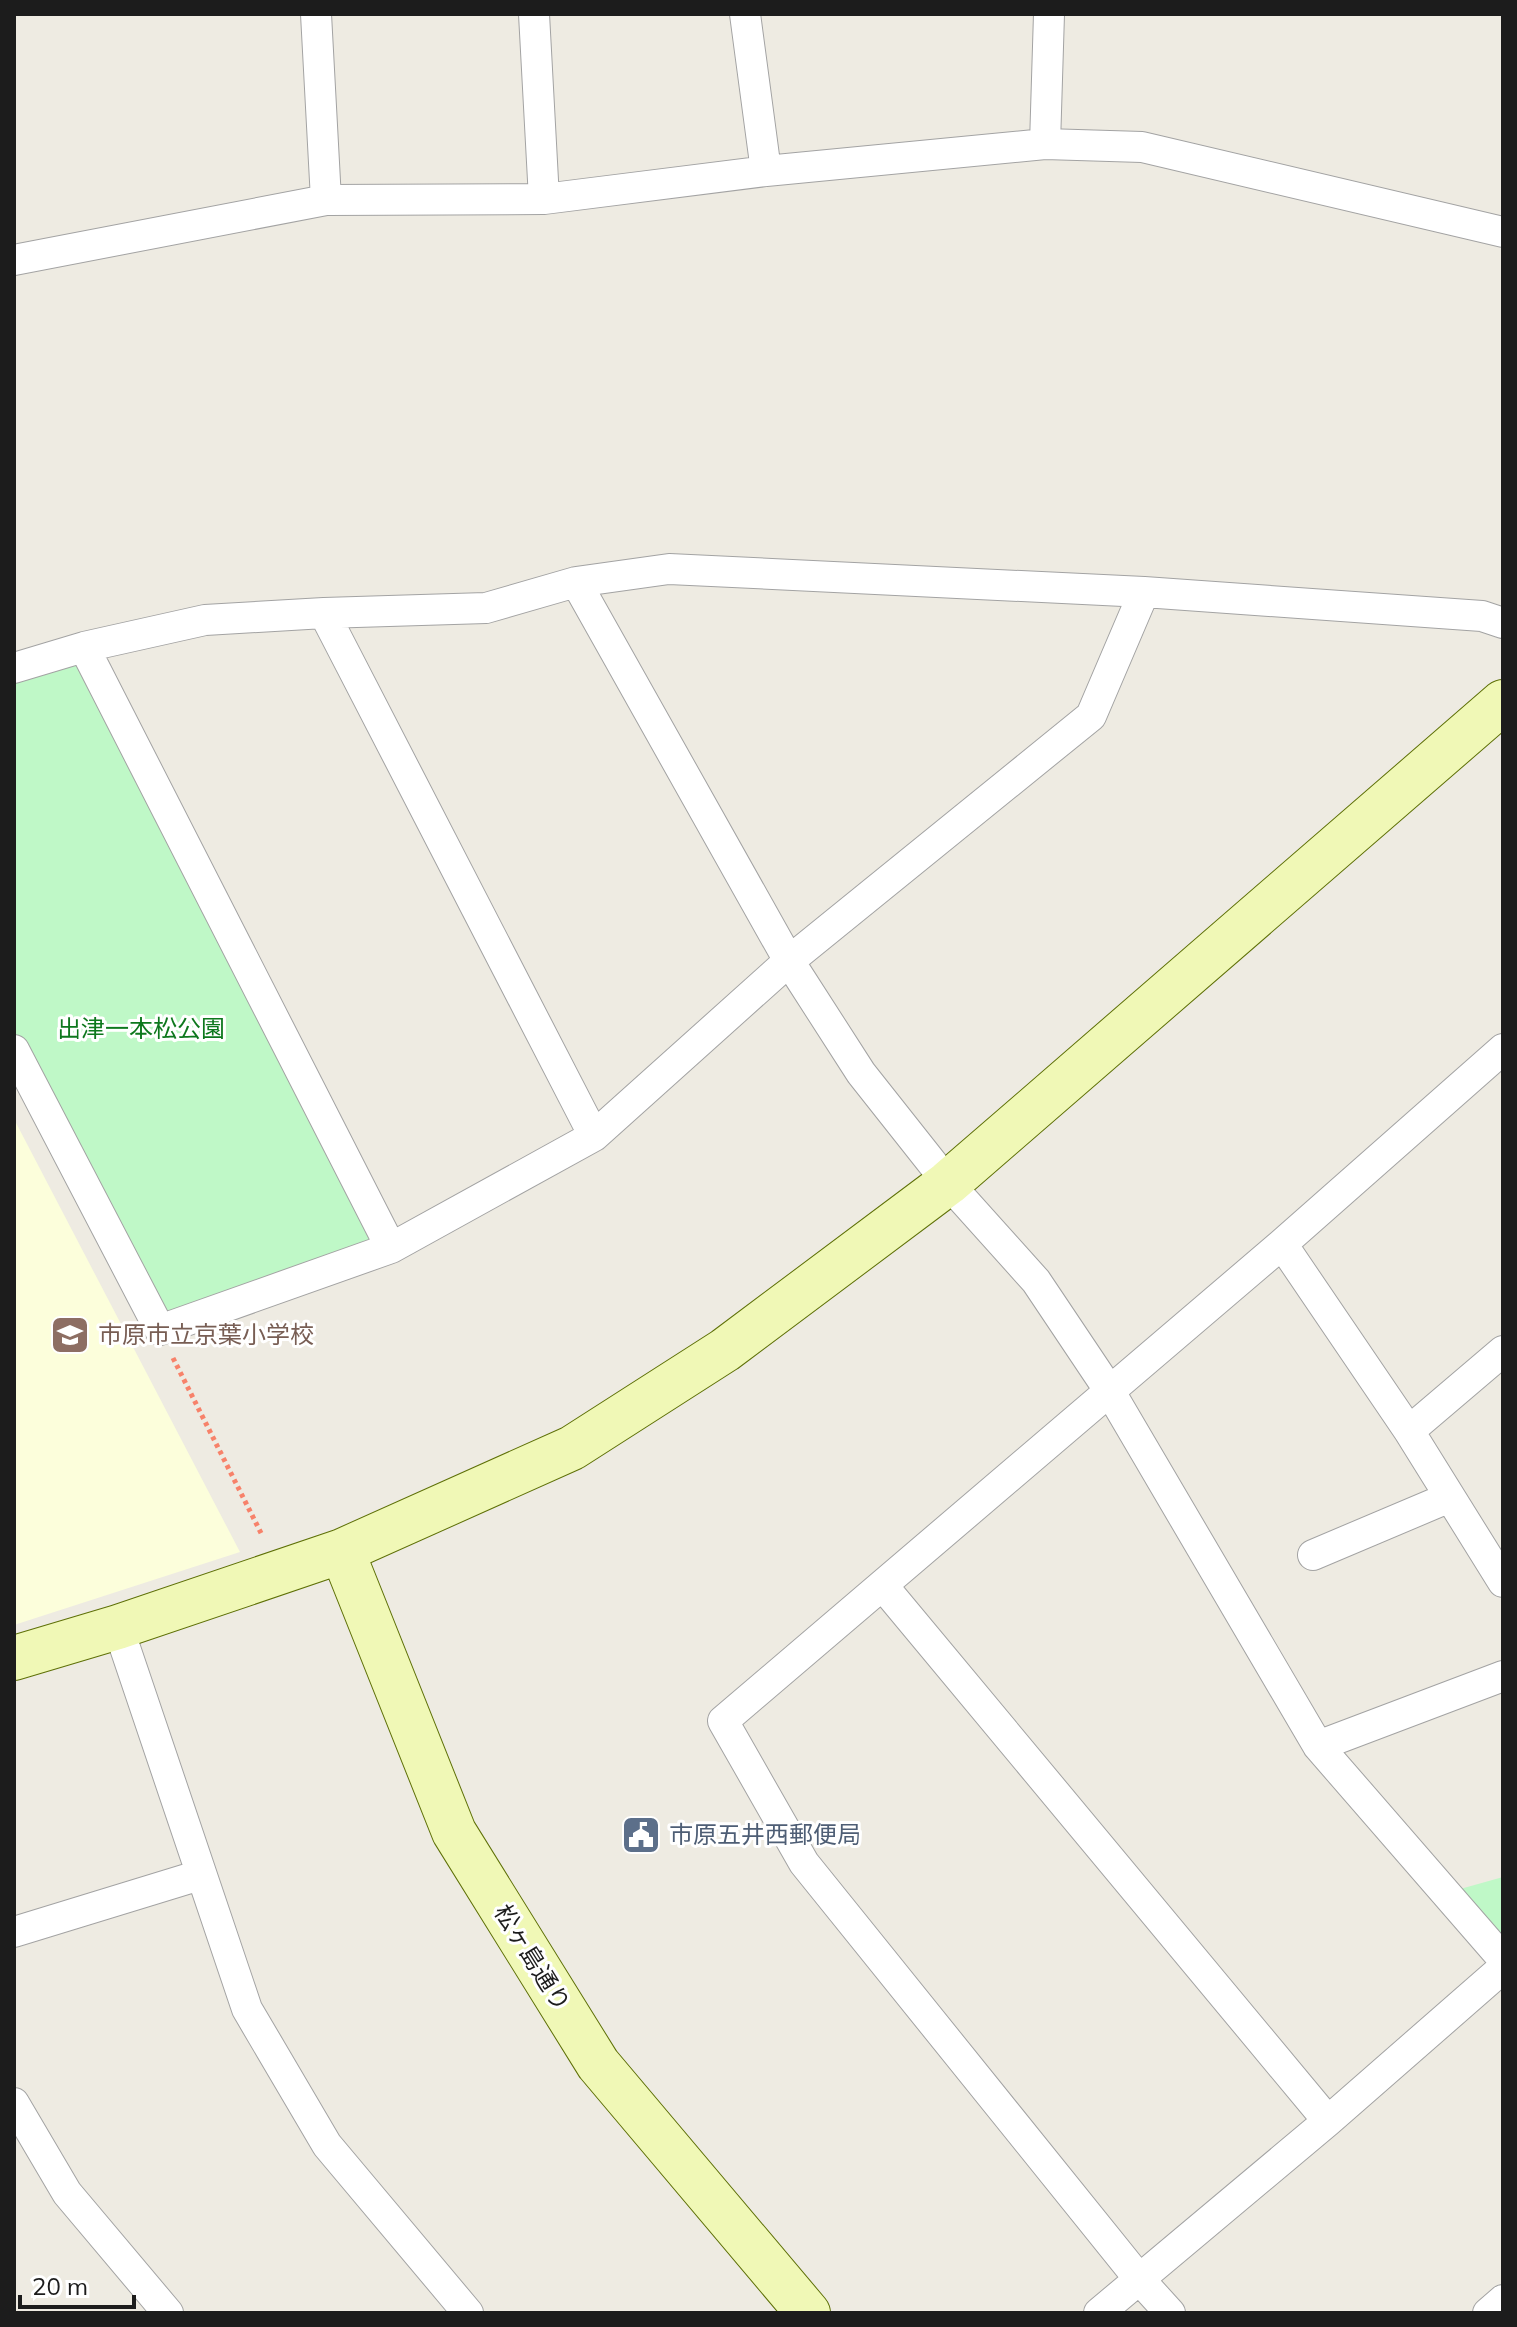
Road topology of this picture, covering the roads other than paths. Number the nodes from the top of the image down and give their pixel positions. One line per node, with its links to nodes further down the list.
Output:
1 (316, 14): 8 (street)
2 (534, 14): 7 (street)
3 (745, 14): 6 (street)
4 (1049, 14): 5 (street)
5 (1045, 144): 6 (street); 9 (street)
6 (766, 171): 7 (street)
7 (544, 199): 8 (street)
8 (326, 200): 10 (street)
9 (1503, 232)
10 (14, 260)
11 (576, 582): 12 (street); 13 (street); 18 (street)
12 (1144, 592): 14 (street); 18 (street)
13 (324, 613): 15 (street); 21 (street)
14 (1503, 623)
15 (84, 647): 16 (street); 24 (street)
16 (14, 668)
17 (1503, 702): 22 (street)
18 (789, 961): 21 (street); 22 (street)
19 (1503, 1049): 23 (street)
20 (14, 1050): 24 (street)
21 (594, 1136): 24 (street)
22 (948, 1183): 26 (street); 29 (street)
23 (1282, 1244): 26 (street); 27 (street)
24 (391, 1248)
25 (1503, 1351): 27 (street)
26 (1109, 1390): 32 (street); 36 (street)
27 (1409, 1431): 28 (street)
28 (1450, 1497): 30 (street); 31 (street)
29 (342, 1551): 33 (street); 46 (street, 松ヶ島通り)
30 (1313, 1555)
31 (1503, 1582)
32 (883, 1586): 42 (street); 43 (street)
33 (118, 1627): 34 (street); 37 (street)
34 (14, 1658)
35 (1503, 1676): 36 (street)
36 (1318, 1746): 39 (street)
37 (200, 1875): 38 (street); 45 (street)
38 (14, 1932)
39 (1503, 1959)
40 (1503, 1968): 42 (street)
41 (14, 2103): 44 (street)
42 (1328, 2121): 43 (street)
43 (1140, 2280): 47 (street); 48 (street)
44 (168, 2313)
45 (468, 2313)
46 (808, 2313)
47 (1099, 2313)
48 (1170, 2313)

